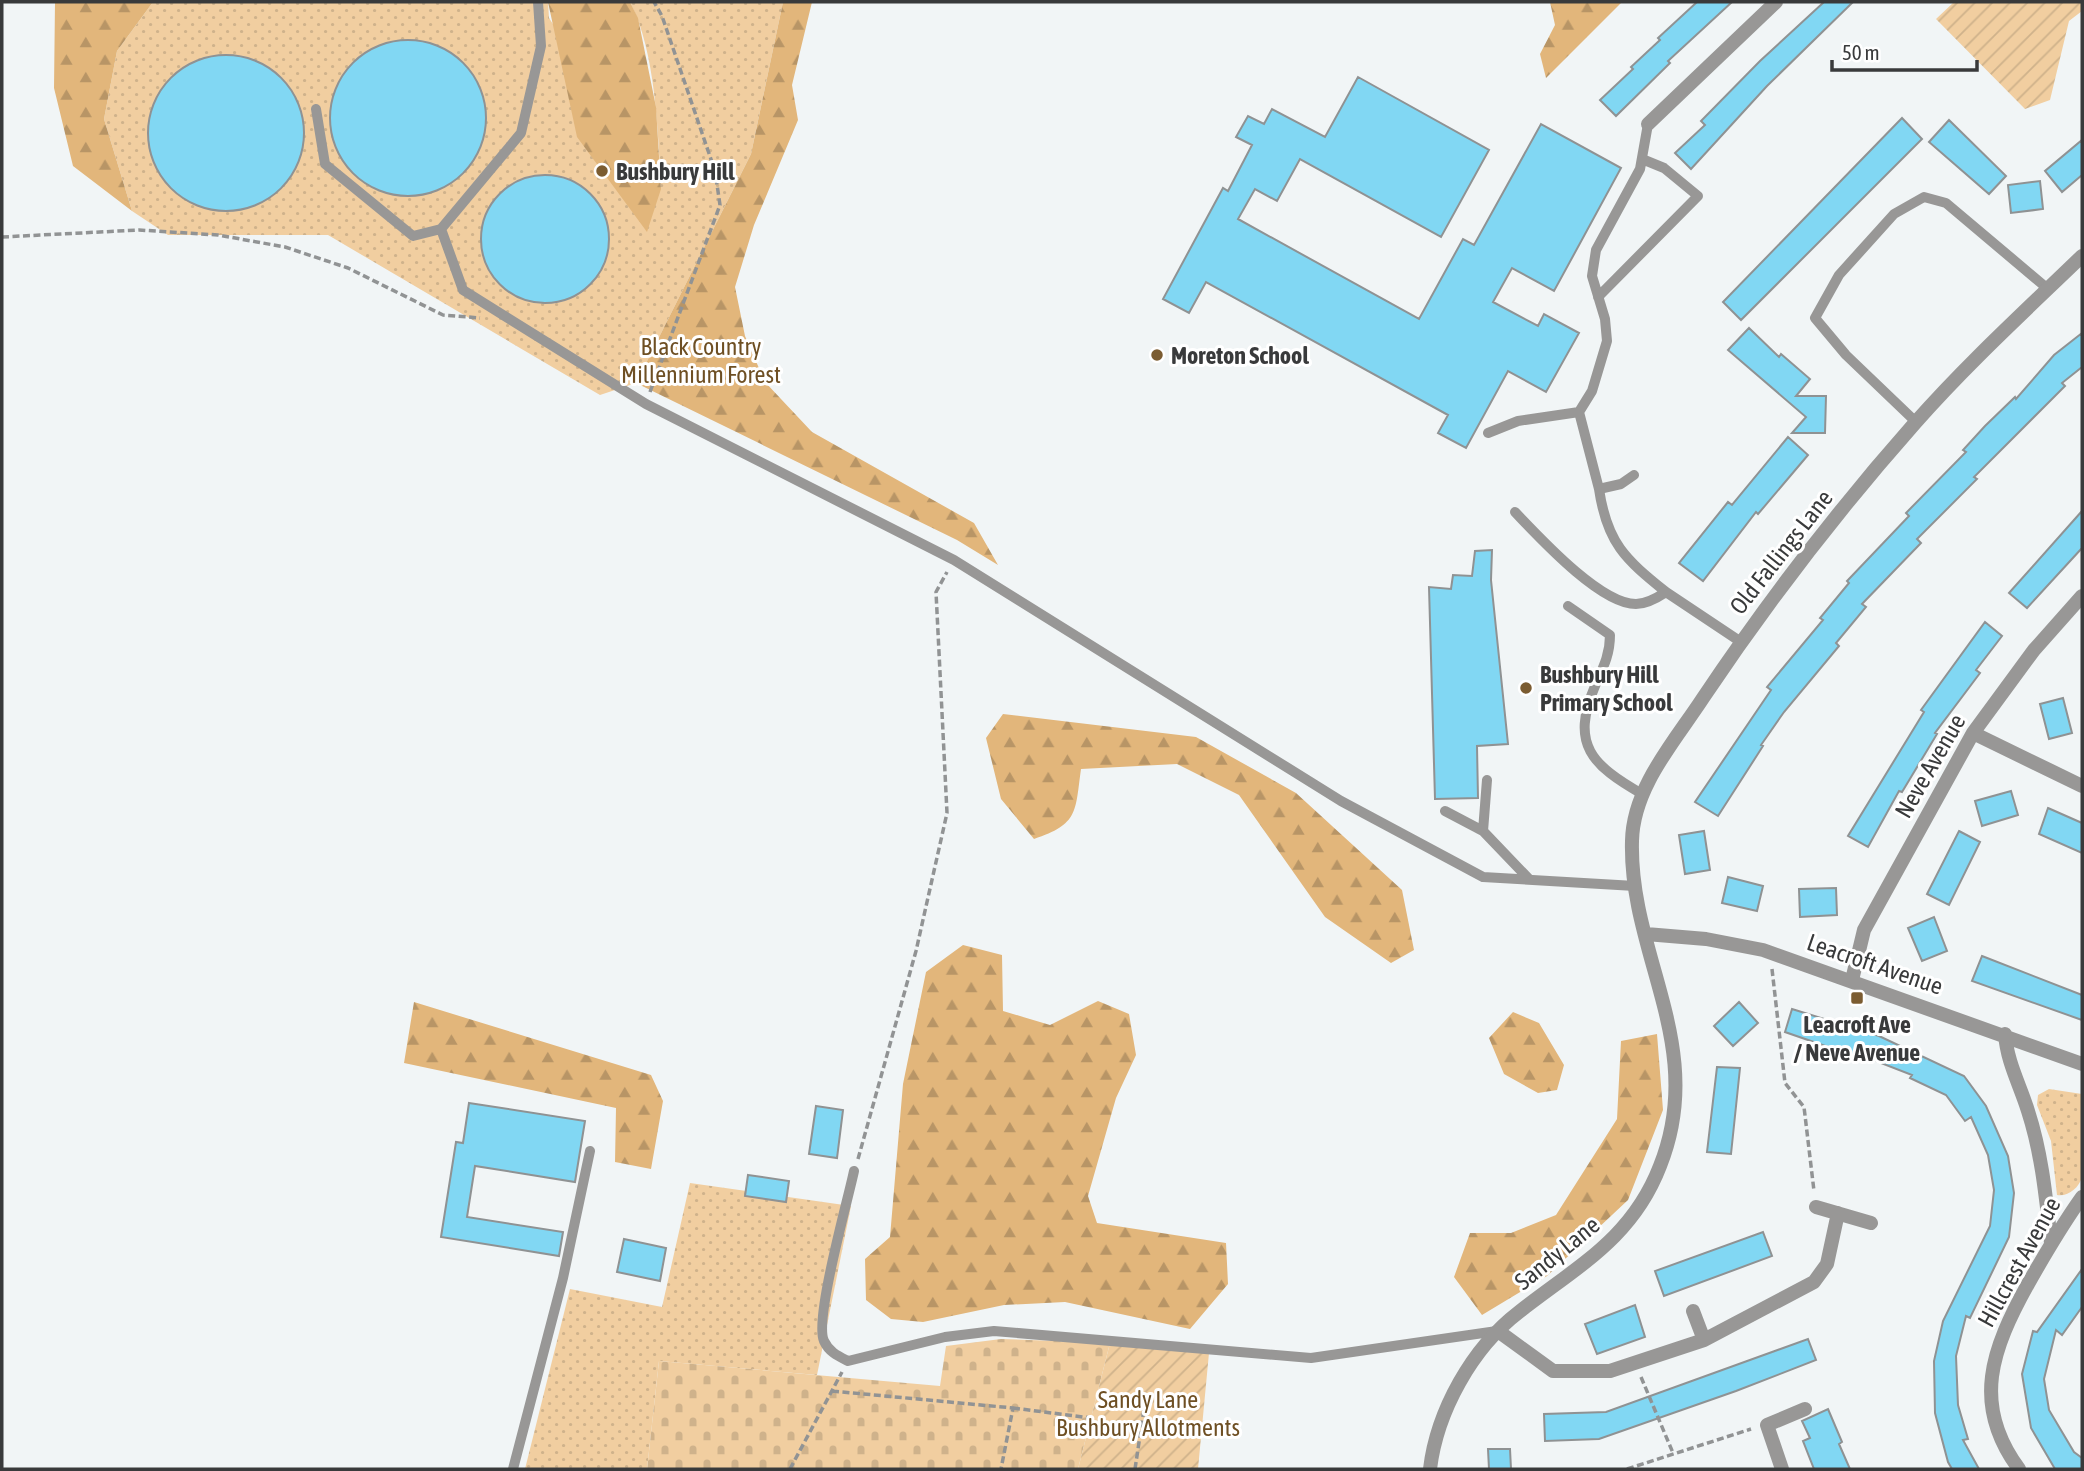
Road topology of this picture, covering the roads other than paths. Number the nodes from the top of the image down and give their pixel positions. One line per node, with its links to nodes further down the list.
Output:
1 (538, 2): 6 (lane)
2 (1776, 2): 4 (street)
3 (316, 108): 6 (lane)
4 (1648, 124): 5 (lane)
5 (1642, 159): 9 (lane); 9 (lane)
6 (441, 229): 26 (lane)
7 (2082, 256): 8 (street, Old Fallings Lane)
8 (2048, 289): 11 (street, Old Fallings Lane); 11 (lane)
9 (1598, 297): 10 (lane)
10 (1579, 412): 12 (lane); 14 (lane)
11 (1916, 422): 19 (street, Old Fallings Lane)
12 (1488, 433)
13 (1634, 475): 14 (lane)
14 (1599, 489): 16 (lane)
15 (1515, 512): 16 (lane)
16 (1666, 592): 19 (lane)
17 (2082, 596): 20 (street, Neve Avenue)
18 (1568, 606): 23 (lane)
19 (1741, 642): 23 (street, Old Fallings Lane)
20 (1973, 733): 22 (street); 29 (street, Neve Avenue)
21 (1488, 779): 25 (lane)
22 (2082, 786)
23 (1642, 794): 27 (street, Old Fallings Lane)
24 (1445, 811): 25 (lane)
25 (1483, 831): 26 (lane)
26 (1529, 879): 27 (lane)
27 (1634, 886): 28 (street, Old Fallings Lane)
28 (1646, 934): 29 (street, Leacroft Avenue); 40 (street, Sandy Lane)
29 (1852, 980): 30 (street, Leacroft Avenue)
30 (2005, 1034): 31 (street, Leacroft Avenue); 38 (street)
31 (2082, 1064)
32 (590, 1151): 43 (lane)
33 (854, 1171): 40 (lane)
34 (2082, 1197): 38 (street, Hillcrest Avenue)
35 (1816, 1207): 36 (street)
36 (1838, 1213): 37 (street); 41 (street)
37 (1871, 1223)
38 (2051, 1243): 46 (street, Hillcrest Avenue)
39 (1693, 1311): 41 (street)
40 (1498, 1331): 41 (street); 44 (street, Sandy Lane)
41 (1704, 1340)
42 (1805, 1409): 45 (street)
43 (513, 1469)
44 (1430, 1469)
45 (1782, 1469)
46 (2019, 1469)

